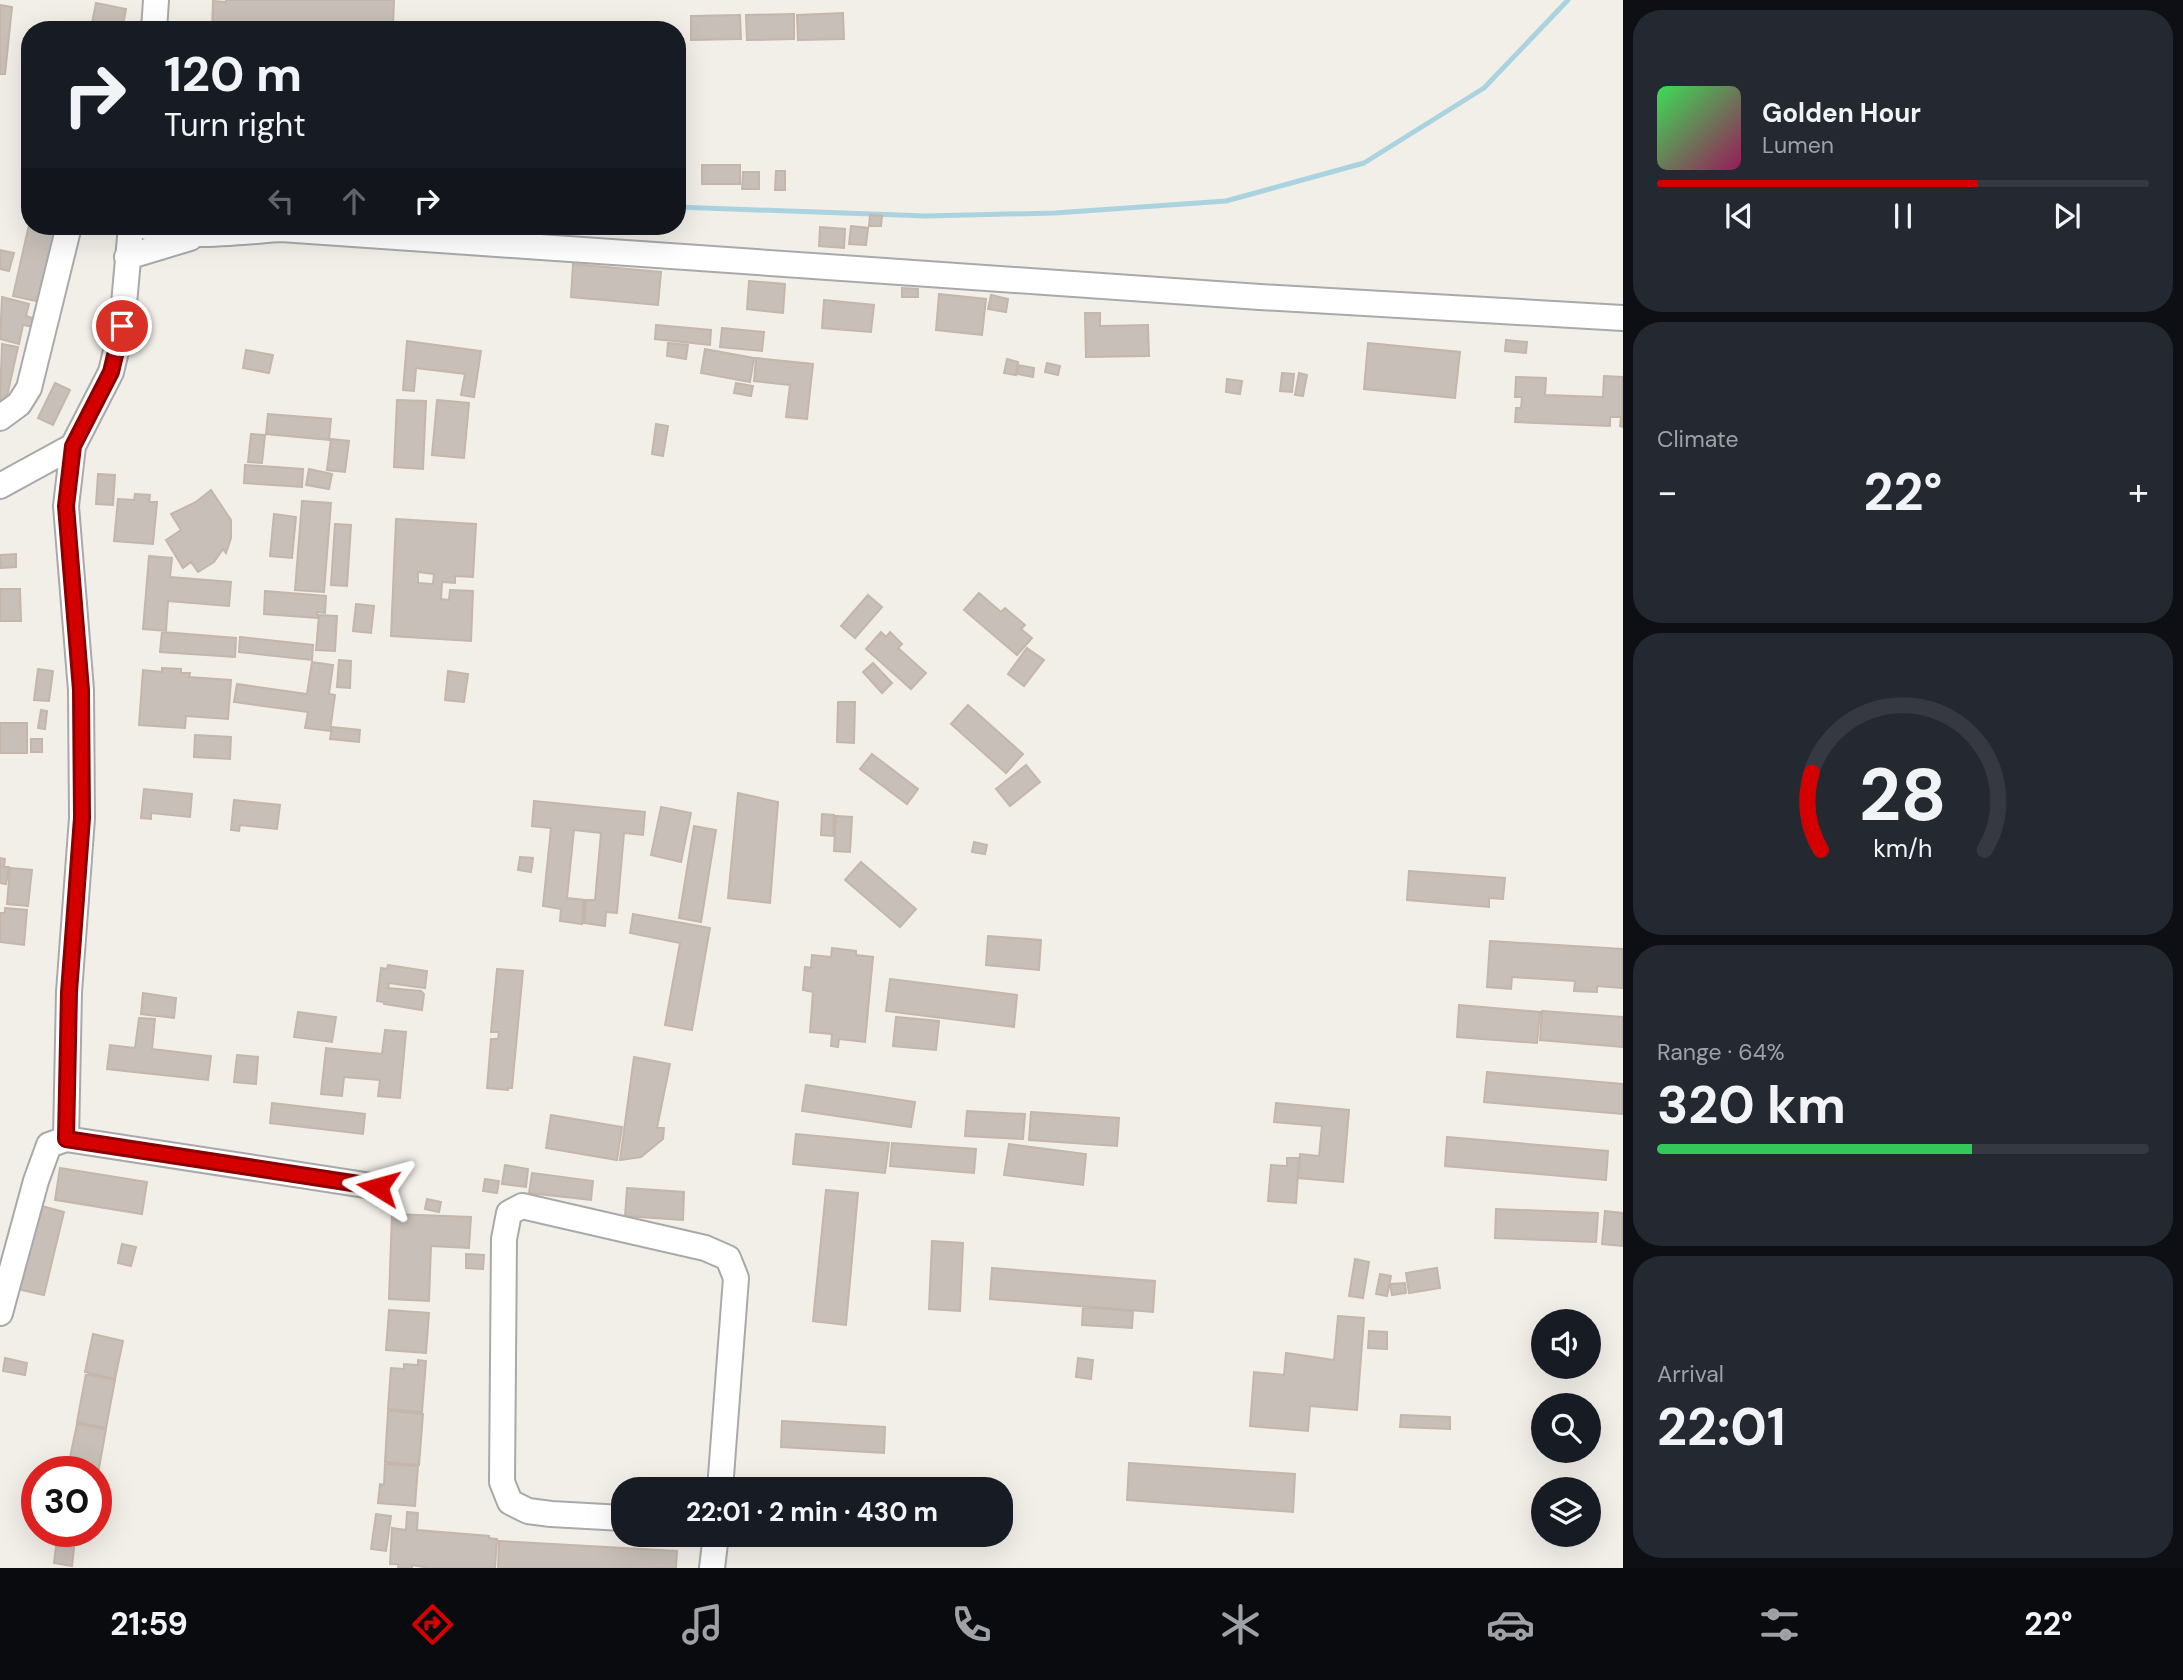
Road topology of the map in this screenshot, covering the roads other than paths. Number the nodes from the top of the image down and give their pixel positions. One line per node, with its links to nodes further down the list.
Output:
1 (156, 0): 2 (street)
2 (155, 21)
3 (67, 235): 9 (street)
4 (130, 235): 7 (street)
5 (200, 235): 7 (street)
6 (376, 235): 8 (street)
7 (127, 257): 10 (street)
8 (1623, 318)
9 (0, 418)
10 (73, 446): 11 (street); 12 (street)
11 (0, 486)
12 (66, 1139): 13 (street); 14 (street)
13 (378, 1187)
14 (0, 1313)
15 (721, 1477): 16 (street)
16 (611, 1517)
17 (715, 1547): 18 (street)
18 (712, 1568)

